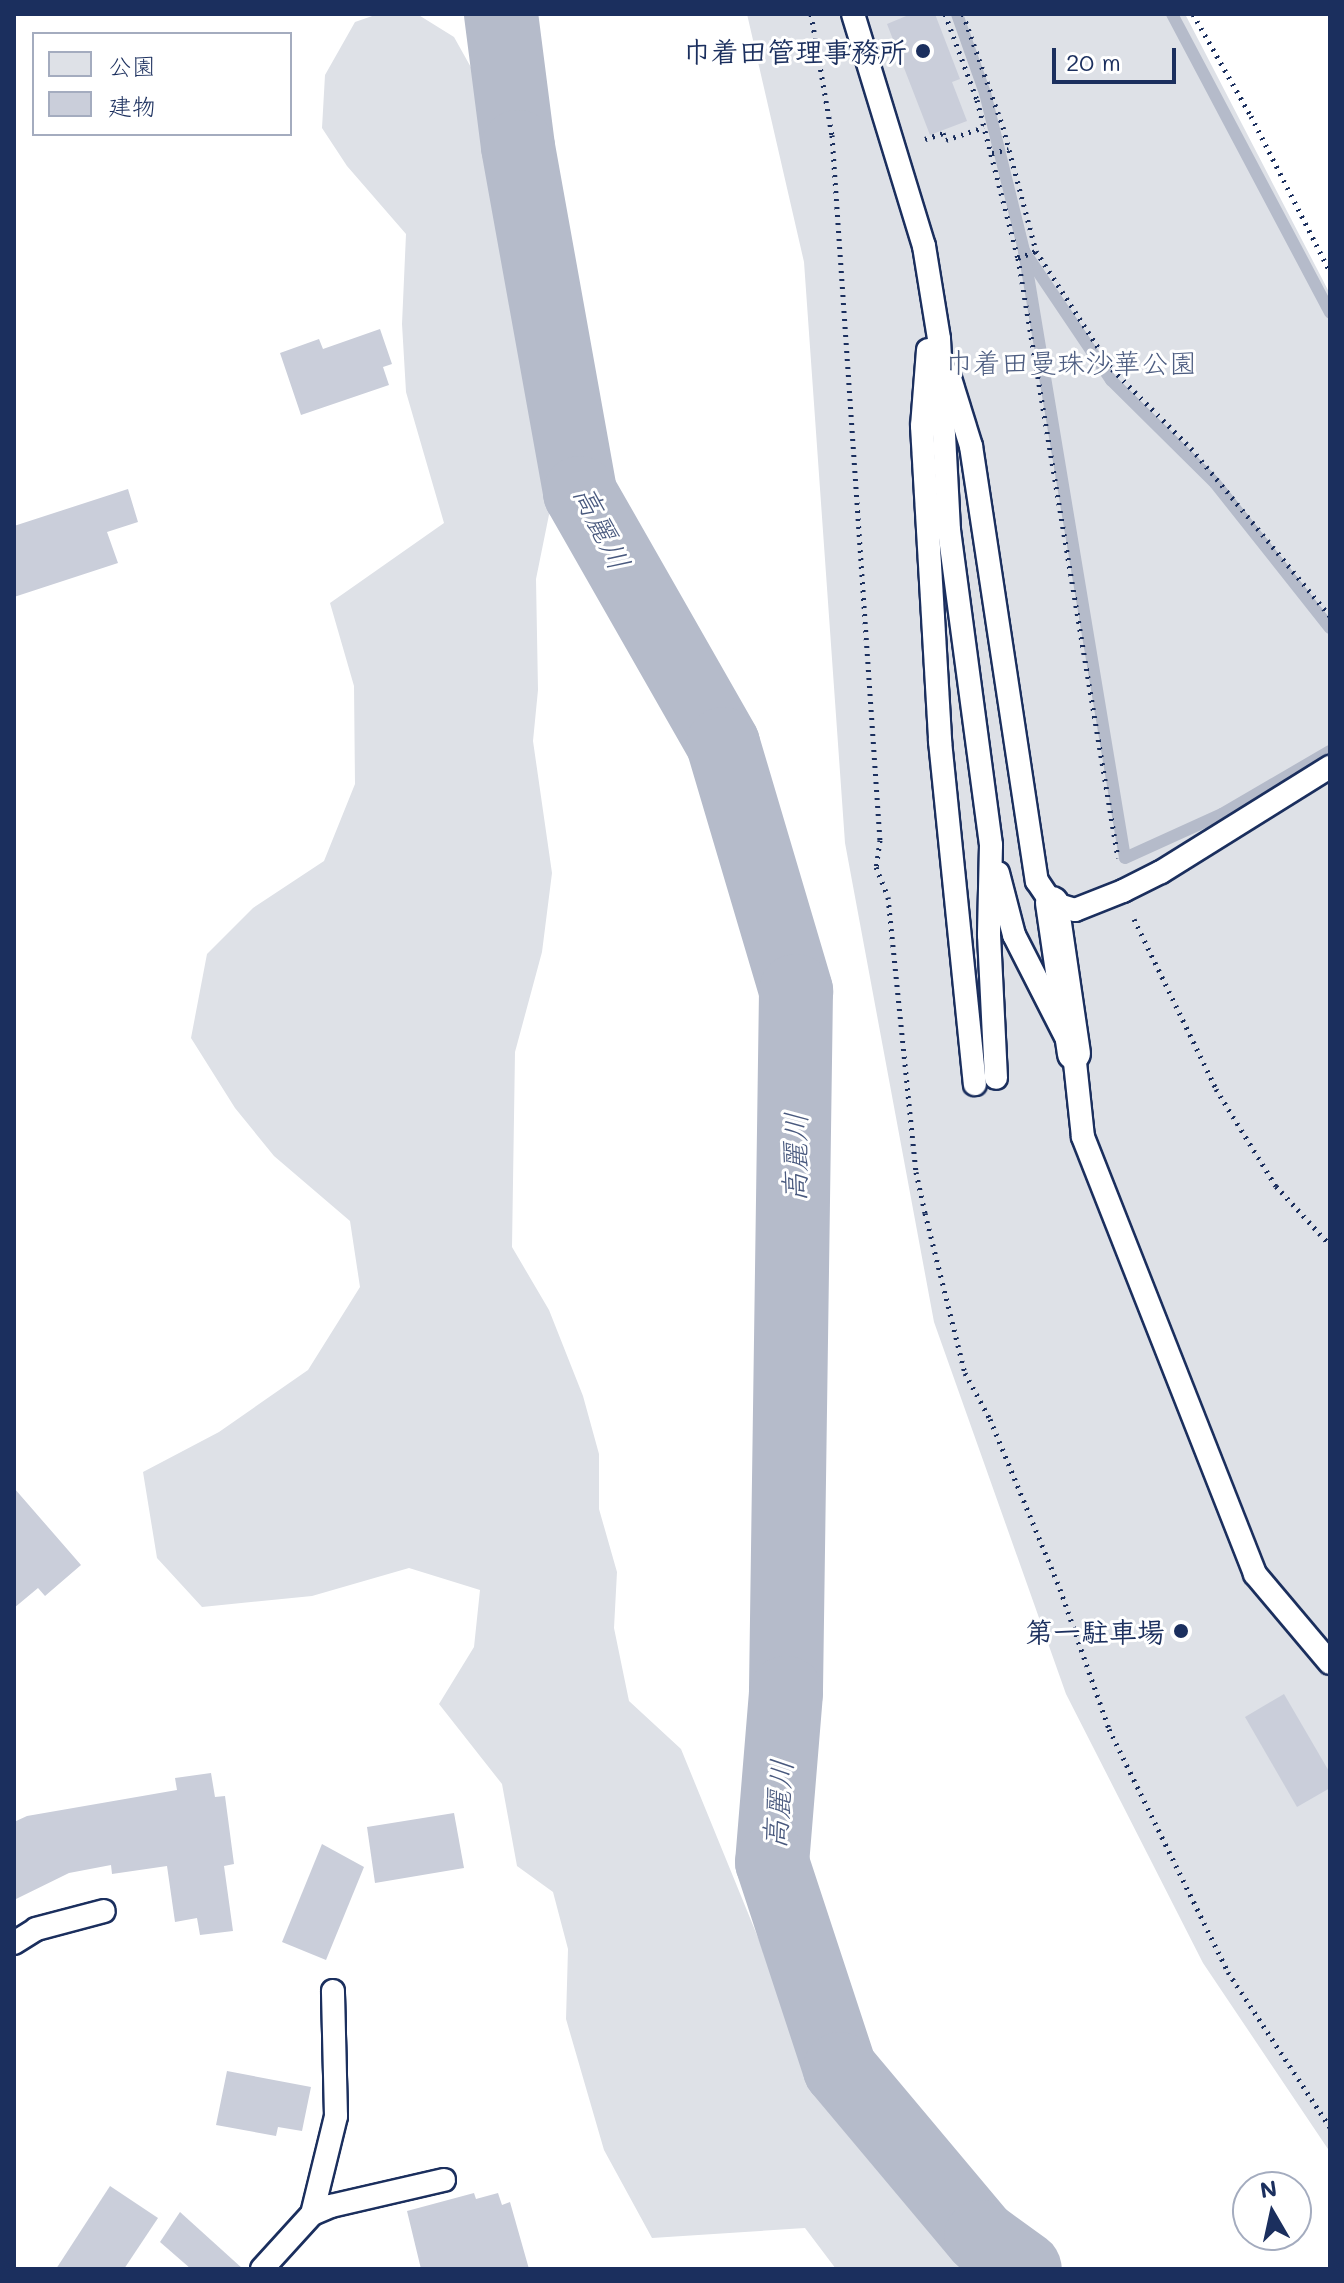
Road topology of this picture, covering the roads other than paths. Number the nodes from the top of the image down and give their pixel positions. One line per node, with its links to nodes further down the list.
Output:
1 (853, 14): 2 (lane)
2 (932, 297): 3 (lane); 5 (lane)
3 (939, 339): 5 (lane); 6 (lane)
4 (1330, 767): 6 (lane)
5 (991, 845): 7 (lane)
6 (1052, 903): 7 (street)
7 (1074, 1053): 8 (lane)
8 (1330, 1663)
9 (104, 1911): 10 (lane)
10 (14, 1943)
11 (333, 1991): 13 (lane)
12 (444, 2180): 13 (lane)
13 (312, 2214): 14 (lane)
14 (262, 2269)

